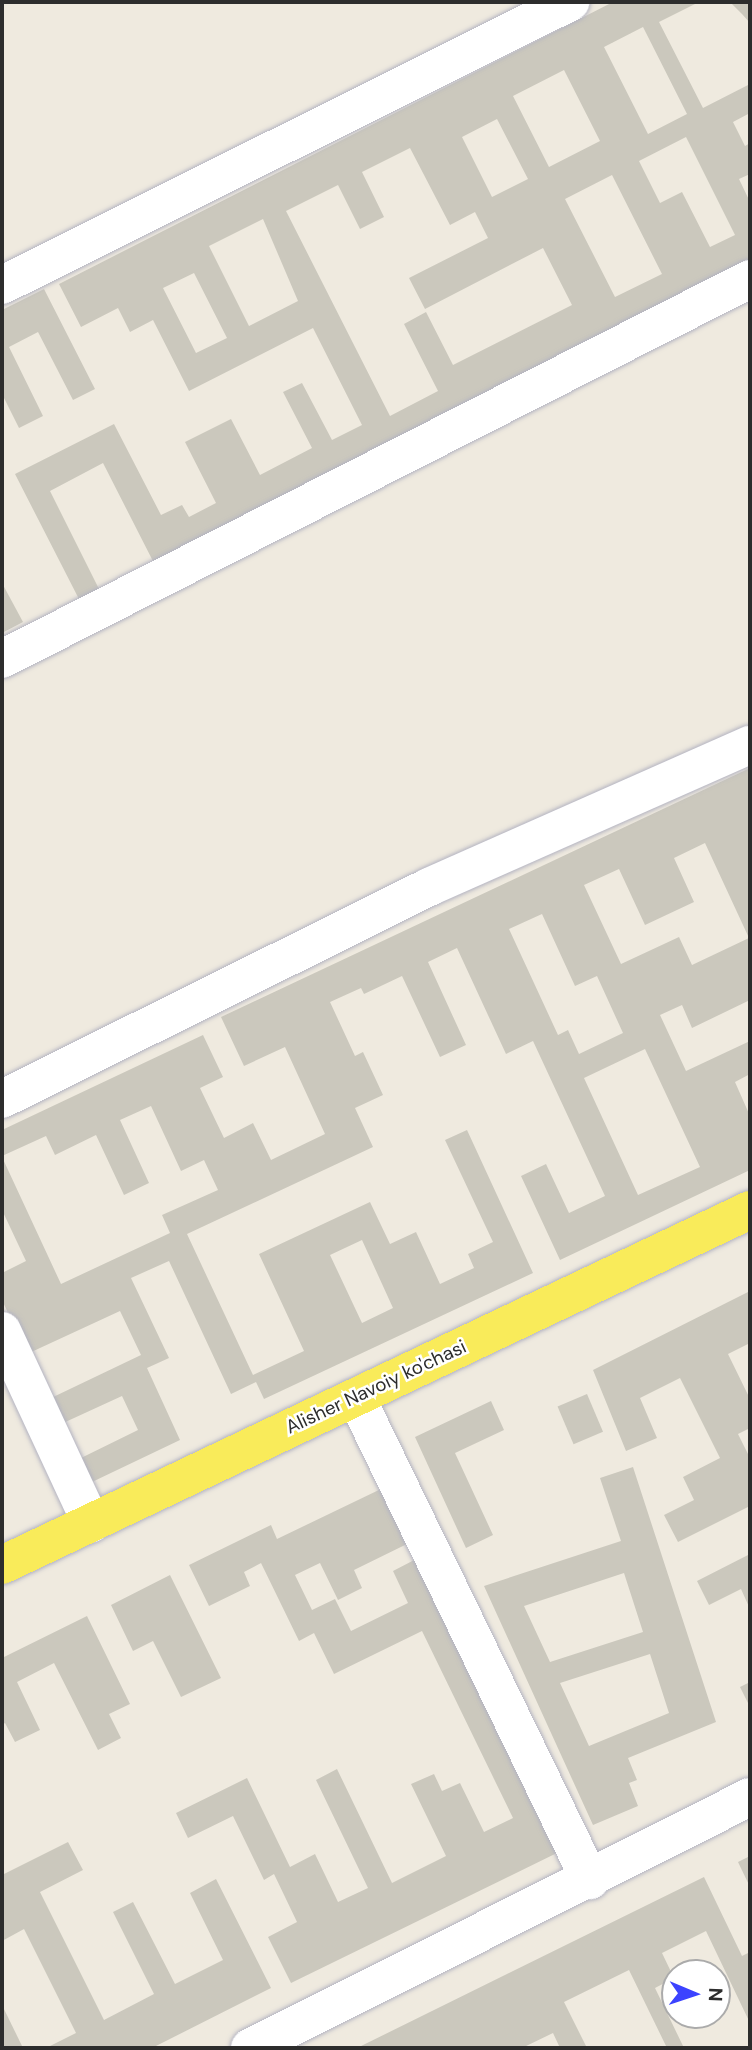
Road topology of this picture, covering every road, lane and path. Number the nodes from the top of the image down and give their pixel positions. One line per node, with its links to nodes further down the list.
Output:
1 (570, 2): 3 (street)
2 (750, 279): 4 (street)
3 (2, 285)
4 (2, 659)
5 (750, 745): 6 (street)
6 (2, 1099)
7 (750, 1210): 9 (main road, Alisher Navoiy ko'chasi)
8 (2, 1331): 10 (street)
9 (356, 1397): 10 (main road, Alisher Navoiy ko'chasi); 13 (street)
10 (91, 1522): 11 (main road, Alisher Navoiy ko'chasi)
11 (2, 1565)
12 (750, 1797): 13 (street)
13 (590, 1880): 14 (street)
14 (250, 2048)

